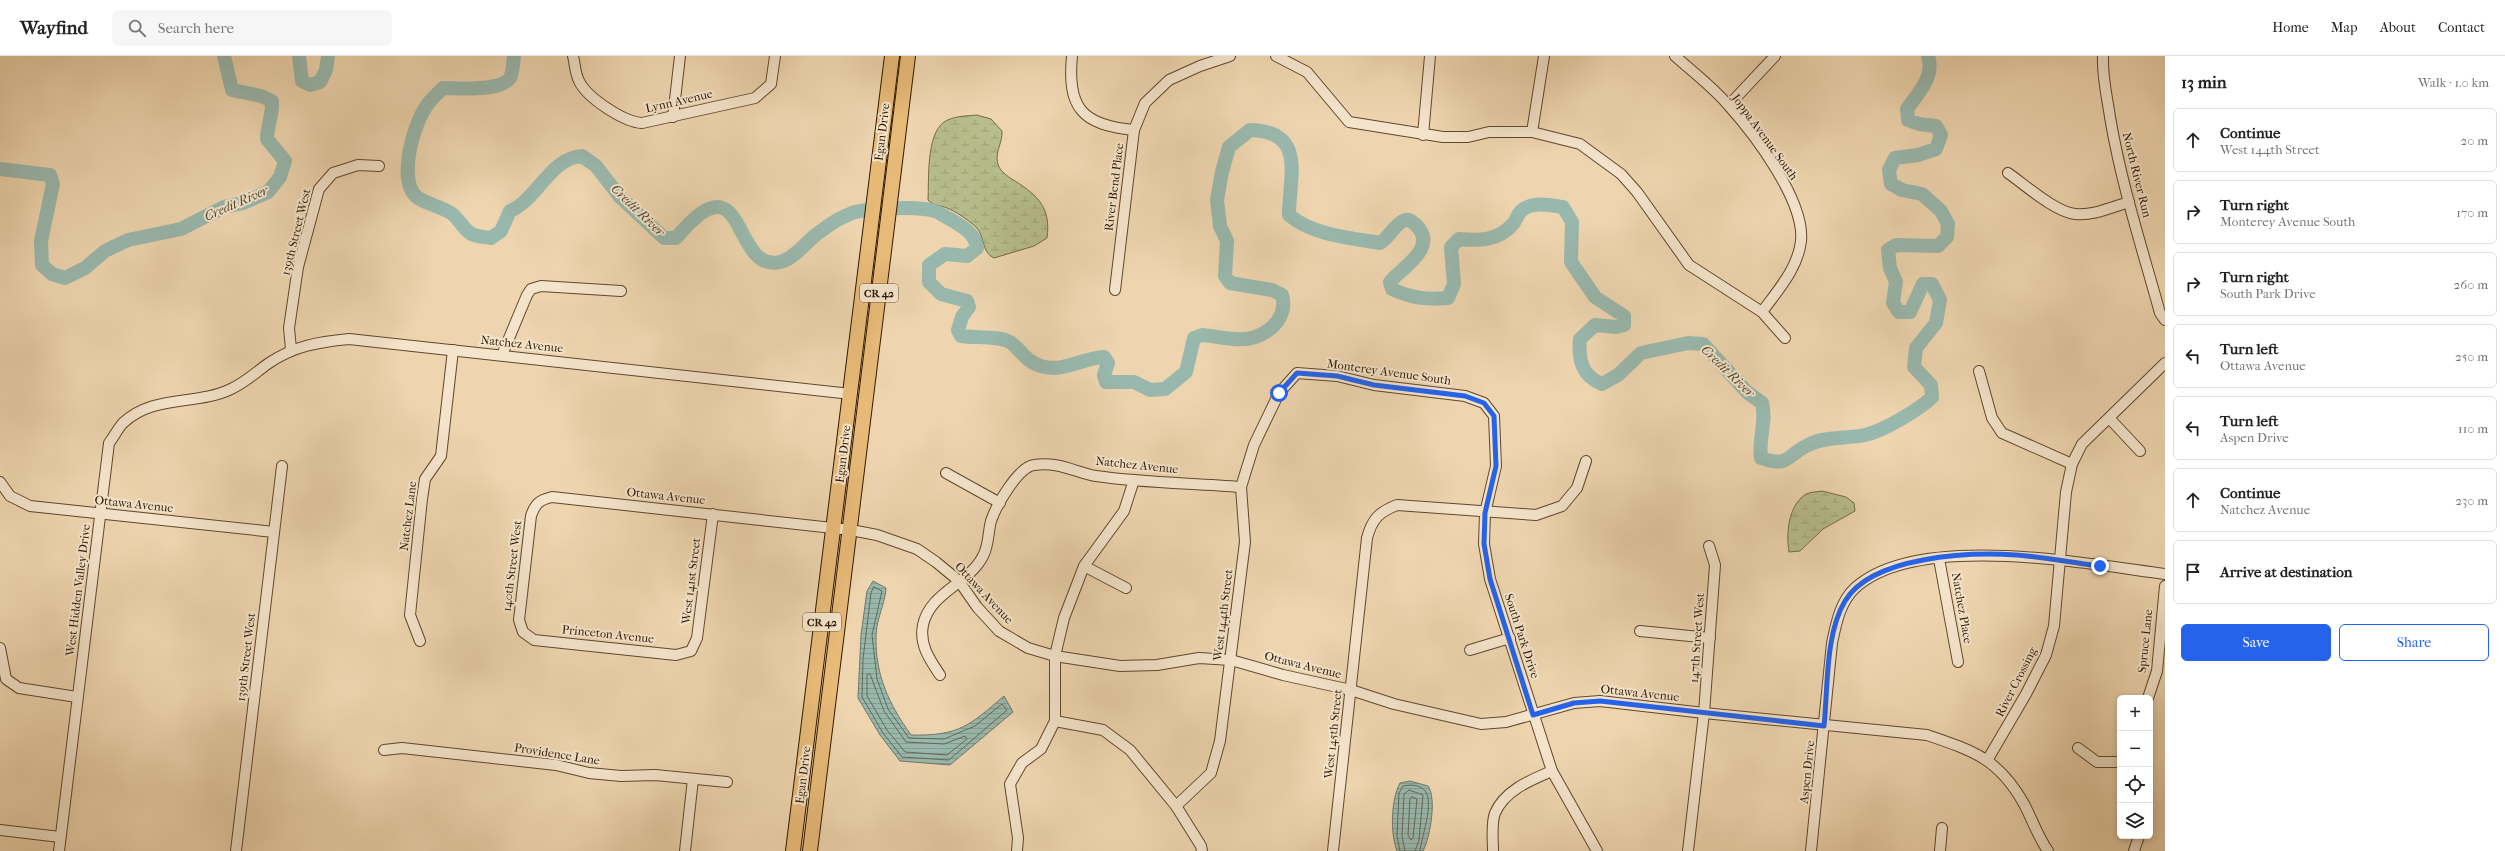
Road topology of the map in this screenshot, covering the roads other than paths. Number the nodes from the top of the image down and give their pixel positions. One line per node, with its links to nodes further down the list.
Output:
1 (573, 56): 15 (street, Lynn Avenue)
2 (680, 56): 15 (street)
3 (775, 56): 15 (street, Lynn Avenue)
4 (892, 56): 33 (highway, Egan Drive / CR 42)
5 (908, 56): 51 (highway, Egan Drive / CR 42)
6 (1072, 56): 16 (street, River Bend Place)
7 (1230, 56): 16 (street)
8 (1276, 56): 18 (street)
9 (1430, 56): 18 (street)
10 (1544, 56): 17 (street)
11 (1675, 56): 14 (street, Joppa Avenue South)
12 (1775, 56): 14 (street)
13 (2103, 56): 21 (street, North River Run)
14 (1729, 105): 24 (street, Joppa Avenue South)
15 (673, 117)
16 (1134, 130): 22 (street, River Bend Place)
17 (1532, 132): 18 (street); 24 (street)
18 (1423, 134)
19 (379, 166): 27 (street, 139th Street West)
20 (2008, 173): 21 (street)
21 (2129, 202): 25 (street, North River Run)
22 (1115, 290)
23 (621, 291): 29 (street)
24 (1762, 312): 26 (street)
25 (2165, 320)
26 (1785, 338)
27 (291, 349): 28 (street, Natchez Avenue); 34 (street, Natchez Avenue)
28 (453, 350): 29 (street, Natchez Avenue); 65 (street, Natchez Lane)
29 (502, 355): 33 (street, Natchez Avenue)
30 (2165, 363): 36 (street, River Crossing)
31 (1979, 371): 39 (street)
32 (1297, 373): 35 (street, Monterey Avenue South); 44 (street, West 144th Street)
33 (851, 394): 50 (highway, Egan Drive / CR 42)
34 (204, 397): 47 (street, West Hidden Valley Drive)
35 (1494, 416): 48 (street, South Park Drive)
36 (2110, 419): 37 (street); 39 (street, River Crossing)
37 (2140, 451)
38 (1586, 461): 48 (street)
39 (2072, 464): 55 (street, River Crossing)
40 (282, 466): 52 (street, 139th Street West)
41 (946, 473): 46 (street)
42 (1134, 480): 44 (street, Natchez Avenue); 46 (street, Natchez Avenue); 56 (street)
43 (0, 482): 47 (street, Ottawa Avenue)
44 (1241, 487): 70 (street, West 144th Street)
45 (536, 503): 49 (street, Ottawa Avenue); 61 (street, 140th Street West)
46 (1000, 503): 58 (street)
47 (100, 513): 52 (street, Ottawa Avenue); 75 (street, West Hidden Valley Drive)
48 (1485, 513): 63 (street, South Park Drive); 73 (street, West 145th Street)
49 (712, 514): 50 (street, Ottawa Avenue); 68 (street, West 141st Street)
50 (834, 528): 51 (street, Ottawa Avenue); 95 (highway, Egan Drive / CR 42)
51 (851, 530): 58 (street, Ottawa Avenue); 96 (highway, Egan Drive / CR 42)
52 (274, 532): 93 (street, 139th Street West)
53 (1709, 546): 64 (street, 147th Street West)
54 (1939, 559): 55 (street); 71 (street, Natchez Place); 79 (street, Aspen Drive)
55 (2060, 561): 57 (street); 82 (street, River Crossing)
56 (1084, 566): 60 (street); 69 (street)
57 (2165, 574)
58 (959, 581): 69 (street, Ottawa Avenue); 72 (street)
59 (2165, 586): 74 (street, Spruce Lane)
60 (1126, 588)
61 (523, 632): 68 (street, Princeton Avenue)
62 (1640, 632): 64 (street)
63 (1510, 638): 67 (street); 77 (street, South Park Drive)
64 (1710, 638): 76 (street, 147th Street West)
65 (420, 641)
66 (0, 648): 75 (street)
67 (1470, 650)
68 (691, 651)
69 (1055, 656): 70 (street, Ottawa Avenue); 78 (street)
70 (1231, 660): 73 (street, Ottawa Avenue); 87 (street, West 144th Street)
71 (1958, 662)
72 (940, 675)
73 (1351, 690): 77 (street, Ottawa Avenue); 99 (street, West 145th Street)
74 (2149, 695)
75 (77, 697): 90 (street, West Hidden Valley Drive)
76 (1704, 714): 77 (street, Ottawa Avenue); 79 (street, Ottawa Avenue); 102 (street, 147th Street West)
77 (1533, 715): 84 (street, South Park Drive)
78 (1055, 720): 87 (street); 97 (street)
79 (1824, 726): 82 (street, Ottawa Avenue); 103 (street, Aspen Drive)
80 (2078, 748): 83 (street)
81 (384, 750): 85 (street, Providence Lane)
82 (1988, 759): 105 (street, Ottawa Avenue)
83 (2117, 762)
84 (1552, 771): 100 (street); 101 (street, South Park Drive)
85 (693, 779): 86 (street, Providence Lane); 94 (street)
86 (727, 782)
87 (1176, 806): 98 (street)
88 (1942, 828): 104 (street)
89 (0, 830): 90 (street)
90 (60, 837): 92 (street, West Hidden Valley Drive)
91 (2138, 839): 106 (street)
92 (59, 851)
93 (236, 851)
94 (685, 851)
95 (793, 851)
96 (810, 851)
97 (1017, 851)
98 (1202, 851)
99 (1333, 851)
100 (1493, 851)
101 (1597, 851)
102 (1688, 851)
103 (1811, 851)
104 (1940, 851)
105 (2048, 851)
106 (2134, 851)

